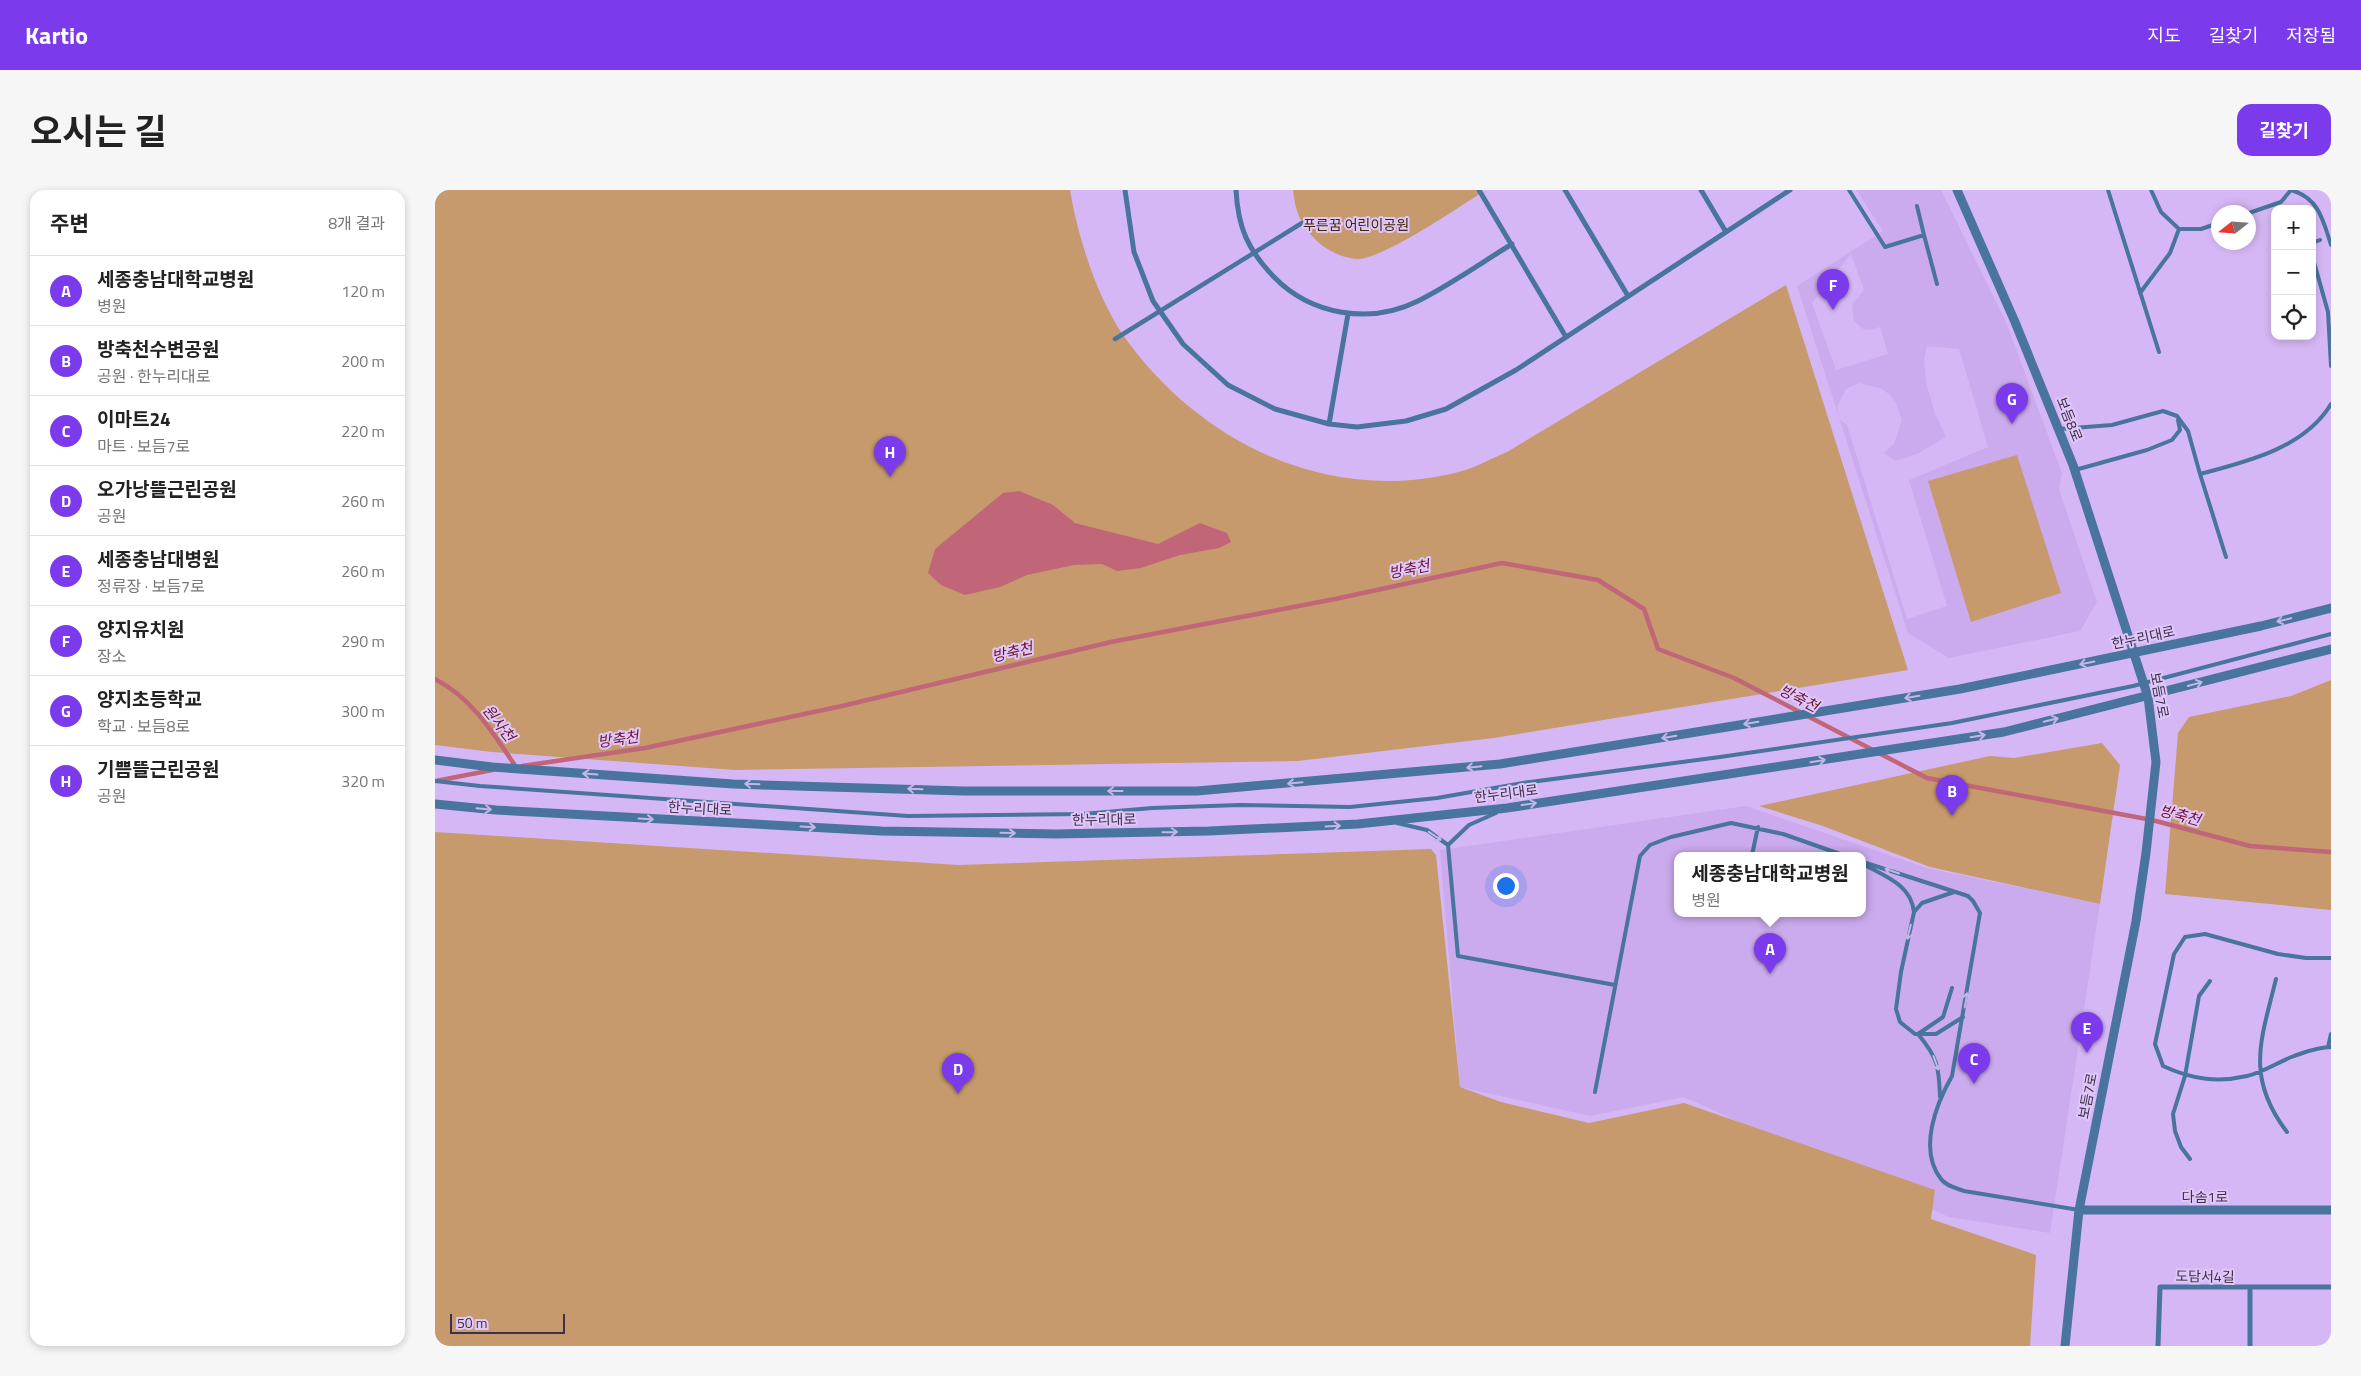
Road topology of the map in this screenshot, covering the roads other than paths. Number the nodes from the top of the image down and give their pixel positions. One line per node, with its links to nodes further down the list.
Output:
1 (1125, 190): 28 (street)
2 (1235, 190): 23 (street)
3 (1479, 190): 21 (street)
4 (1565, 190): 27 (street)
5 (1701, 190): 17 (street)
6 (1790, 190): 17 (street)
7 (1849, 190): 18 (lane)
8 (1957, 190): 37 (street, 보듬8로)
9 (2108, 190): 26 (lane)
10 (2151, 190): 16 (lane)
11 (2291, 190): 13 (lane); 22 (lane)
12 (1917, 206): 18 (lane)
13 (2256, 211)
14 (1302, 223): 23 (street)
15 (2211, 226): 16 (lane)
16 (2179, 229): 26 (lane)
17 (1726, 232): 27 (street)
18 (1924, 235): 25 (lane)
19 (2320, 240): 20 (lane)
20 (2316, 242)
21 (1512, 244): 29 (street); 30 (street)
22 (2331, 244)
23 (1253, 253): 28 (street); 29 (street)
24 (2316, 269): 33 (lane)
25 (1937, 284)
26 (2140, 293): 32 (lane)
27 (1628, 296): 30 (street)
28 (1160, 311): 31 (street); 36 (street)
29 (1348, 314): 36 (street)
30 (1567, 337): 36 (street)
31 (1115, 339)
32 (2159, 352)
33 (2331, 366)
34 (2331, 404): 39 (lane)
35 (2177, 416): 37 (lane); 38 (lane); 39 (lane)
36 (1329, 424)
37 (2059, 429): 38 (street, 보듬8로)
38 (2075, 470): 44 (street, 보듬8로)
39 (2200, 474): 40 (lane)
40 (2226, 557)
41 (2331, 608): 44 (street, 한누리대로, one-way to 44)
42 (2331, 634): 48 (lane, bridge)
43 (2331, 649): 46 (street, one-way to 43)
44 (2135, 654): 45 (street, 보듬8로); 47 (street, 한누리대로, one-way to 47)
45 (2139, 665): 46 (street, 보듬7로)
46 (2148, 697): 50 (street, 한누리대로, one-way to 46); 75 (street, 보듬7로)
47 (435, 760)
48 (435, 780)
49 (435, 804): 51 (street, 한누리대로, one-way to 51)
50 (1507, 808): 51 (street, 한누리대로); 53 (lane)
51 (1389, 821): 53 (lane, one-way to 53)
52 (1758, 827): 54 (lane); 55 (lane); 63 (lane)
53 (1448, 844): 63 (lane)
54 (1753, 852)
55 (1834, 852)
56 (1866, 864): 58 (lane, one-way to 56)
57 (1866, 865): 59 (lane)
58 (1954, 892): 59 (lane); 65 (lane, one-way to 58)
59 (1914, 912): 66 (lane, one-way to 66)
60 (2331, 958): 70 (lane)
61 (2276, 979): 69 (lane)
62 (2210, 981): 70 (lane)
63 (1615, 985): 71 (lane)
64 (1953, 988): 66 (lane)
65 (1963, 1017): 66 (lane); 72 (lane)
66 (1918, 1034): 72 (lane, one-way to 72)
67 (2331, 1034): 68 (lane)
68 (2329, 1047): 69 (lane)
69 (2259, 1071): 70 (lane); 73 (lane)
70 (2185, 1076): 74 (lane)
71 (1595, 1092)
72 (1940, 1097): 75 (lane)
73 (2287, 1132)
74 (2190, 1159)
75 (2079, 1210): 76 (street, 다솜1로); 79 (street, 보듬7로)
76 (2331, 1210)
77 (2331, 1286): 78 (street, 도담서4길)
78 (2250, 1288): 80 (street, 도담서4길); 81 (street, 도담서4길)
79 (2065, 1346)
80 (2158, 1346)
81 (2251, 1346)

